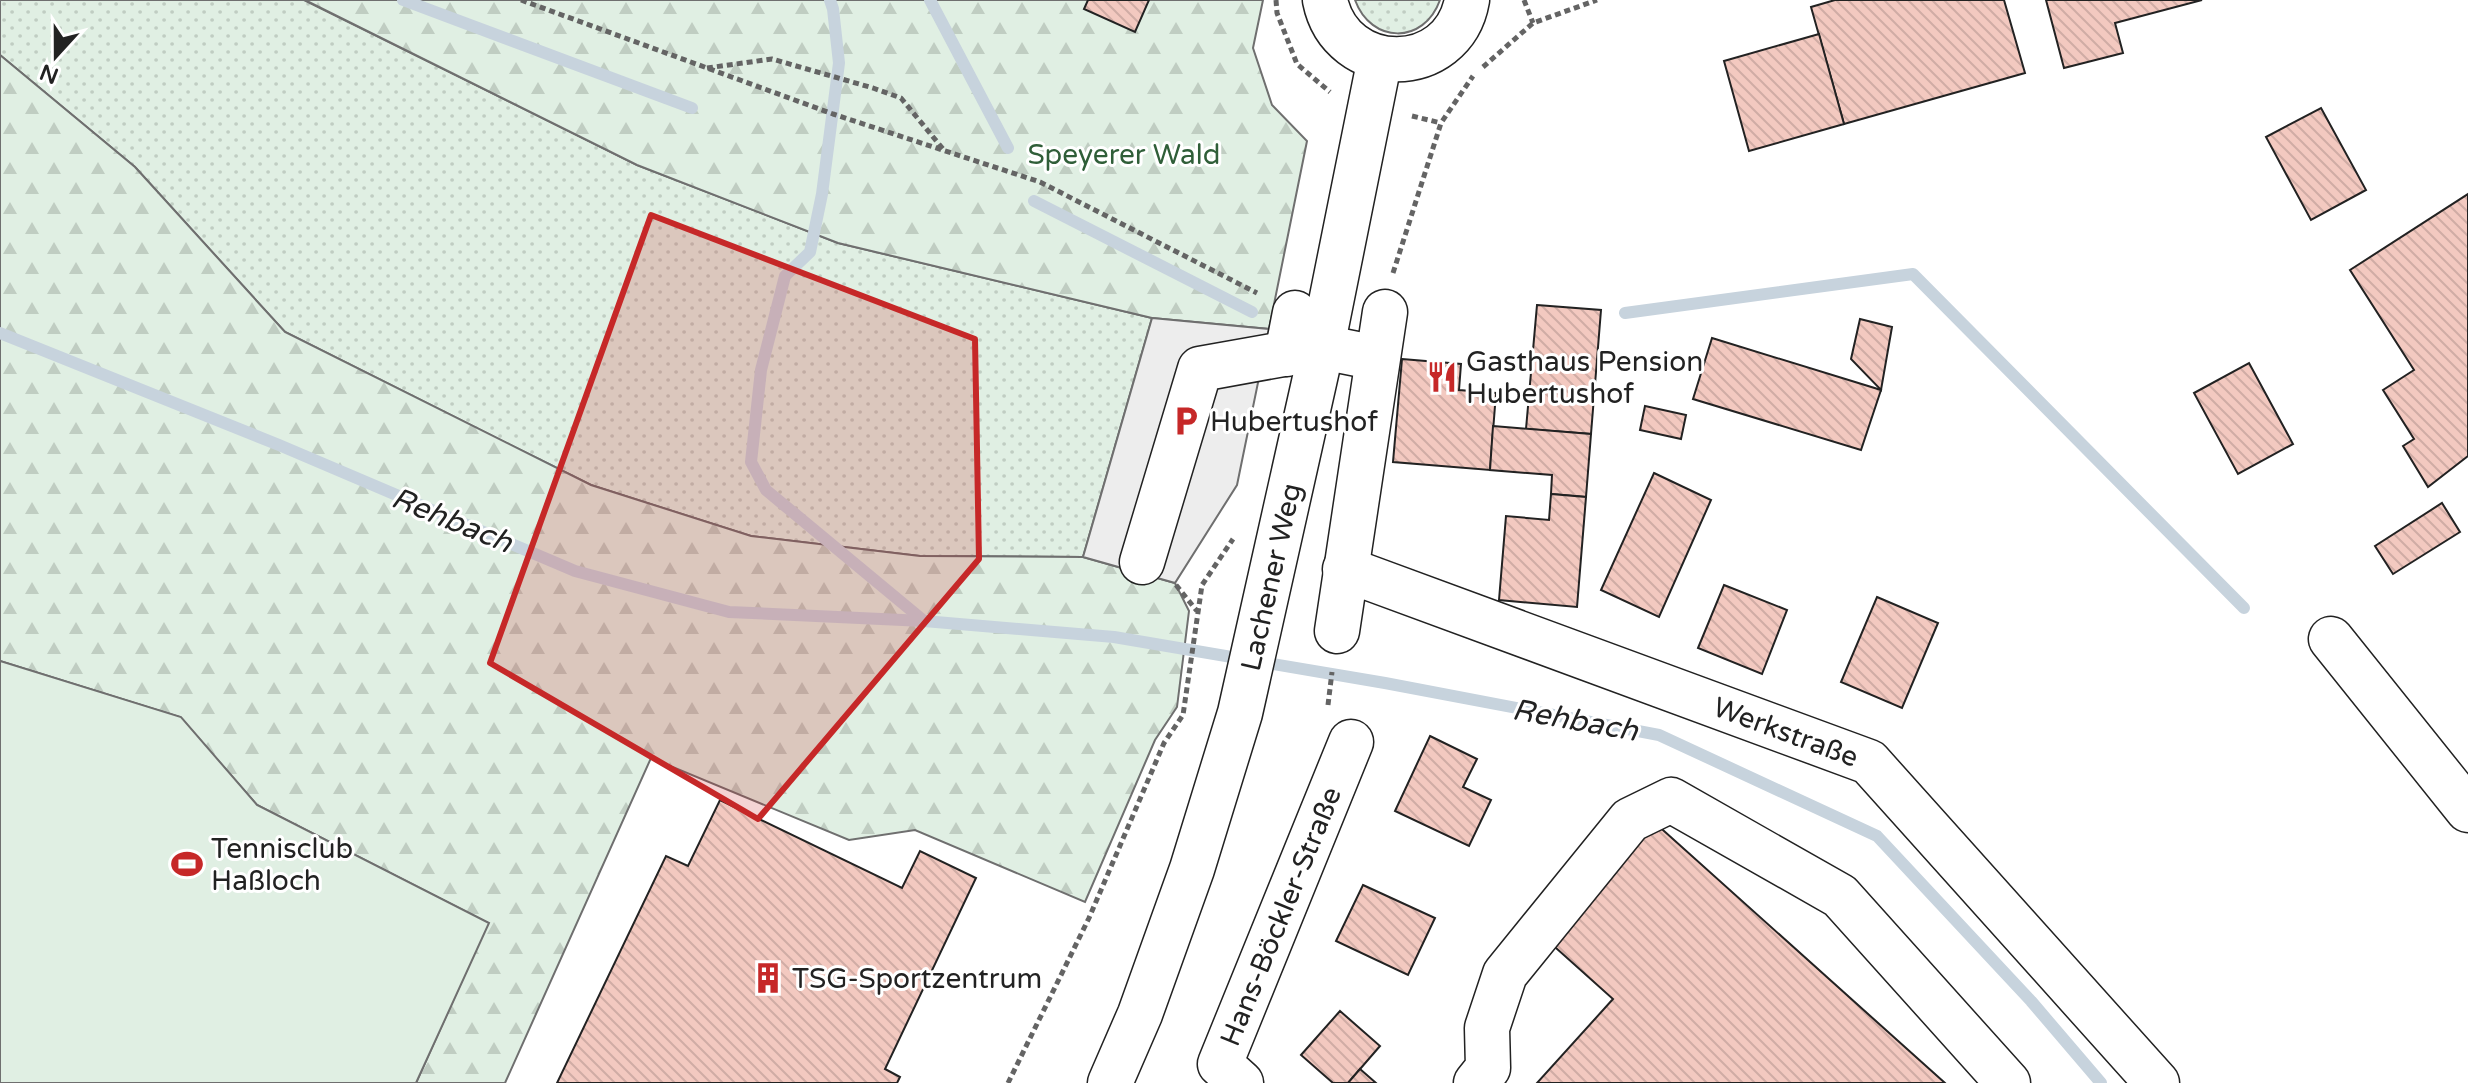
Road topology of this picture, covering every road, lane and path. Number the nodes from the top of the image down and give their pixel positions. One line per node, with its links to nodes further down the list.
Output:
1 (521, 0): 8 (path)
2 (1325, 0): 7 (main road)
3 (1467, 0): 7 (main road)
4 (1524, 0): 6 (path)
5 (1597, 0): 6 (path)
6 (1533, 23): 10 (path)
7 (1380, 58): 11 (main road, Lachener Weg)
8 (706, 68): 9 (path); 9 (path)
9 (944, 150): 11 (path)
10 (1385, 312): 12 (main road)
11 (1301, 338): 12 (main road); 13 (main road); 22 (main road, Lachener Weg)
12 (1377, 358): 14 (main road)
13 (1142, 562)
14 (1345, 569): 16 (main road); 25 (main road, Werkstraße)
15 (1198, 612): 21 (path)
16 (1337, 631): 18 (path)
17 (2331, 639): 19 (main road)
18 (1338, 730): 20 (main road, Hans-Böckler-Straße)
19 (2468, 810)
20 (1221, 1077)
21 (1008, 1083)
22 (1110, 1083)
23 (1476, 1083): 24 (main road)
24 (2008, 1083)
25 (2157, 1083)

